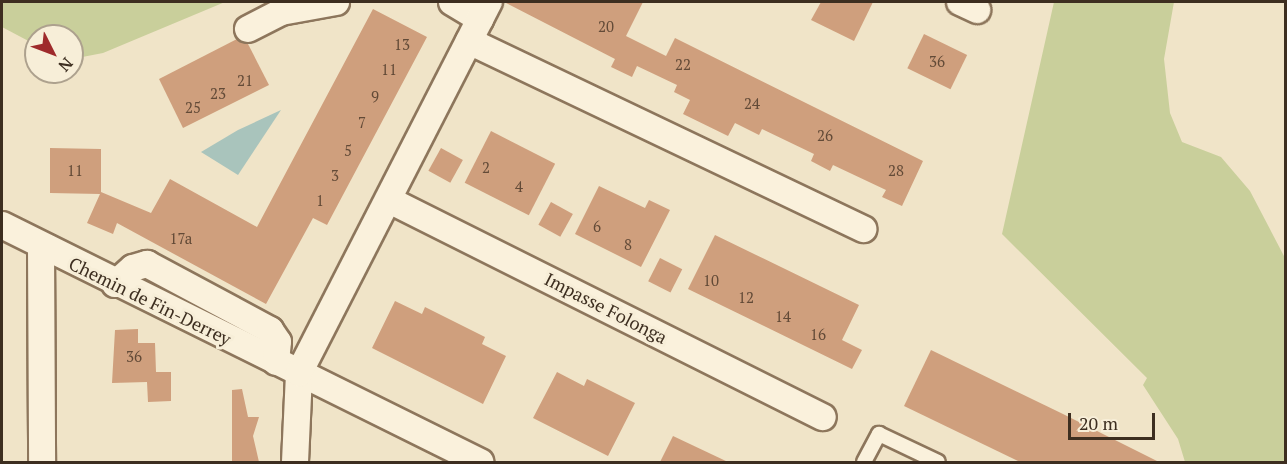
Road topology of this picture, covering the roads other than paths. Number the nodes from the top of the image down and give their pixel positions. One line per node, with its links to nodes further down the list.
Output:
1 (336, 2): 4 (street)
2 (452, 2): 3 (street)
3 (484, 10): 5 (street)
4 (248, 29)
5 (469, 42): 6 (street); 8 (street)
6 (389, 200): 10 (street); 11 (street, Impasse Folonga)
7 (2, 225): 9 (street, Chemin de Fin-Derrey)
8 (864, 229)
9 (41, 248): 10 (street, Chemin de Fin-Derrey); 12 (street)
10 (299, 373): 13 (street); 14 (street, Chemin de Fin-Derrey)
11 (823, 417)
12 (42, 462)
13 (295, 462)
14 (480, 462)
15 (864, 462): 16 (lane)
16 (938, 462)

